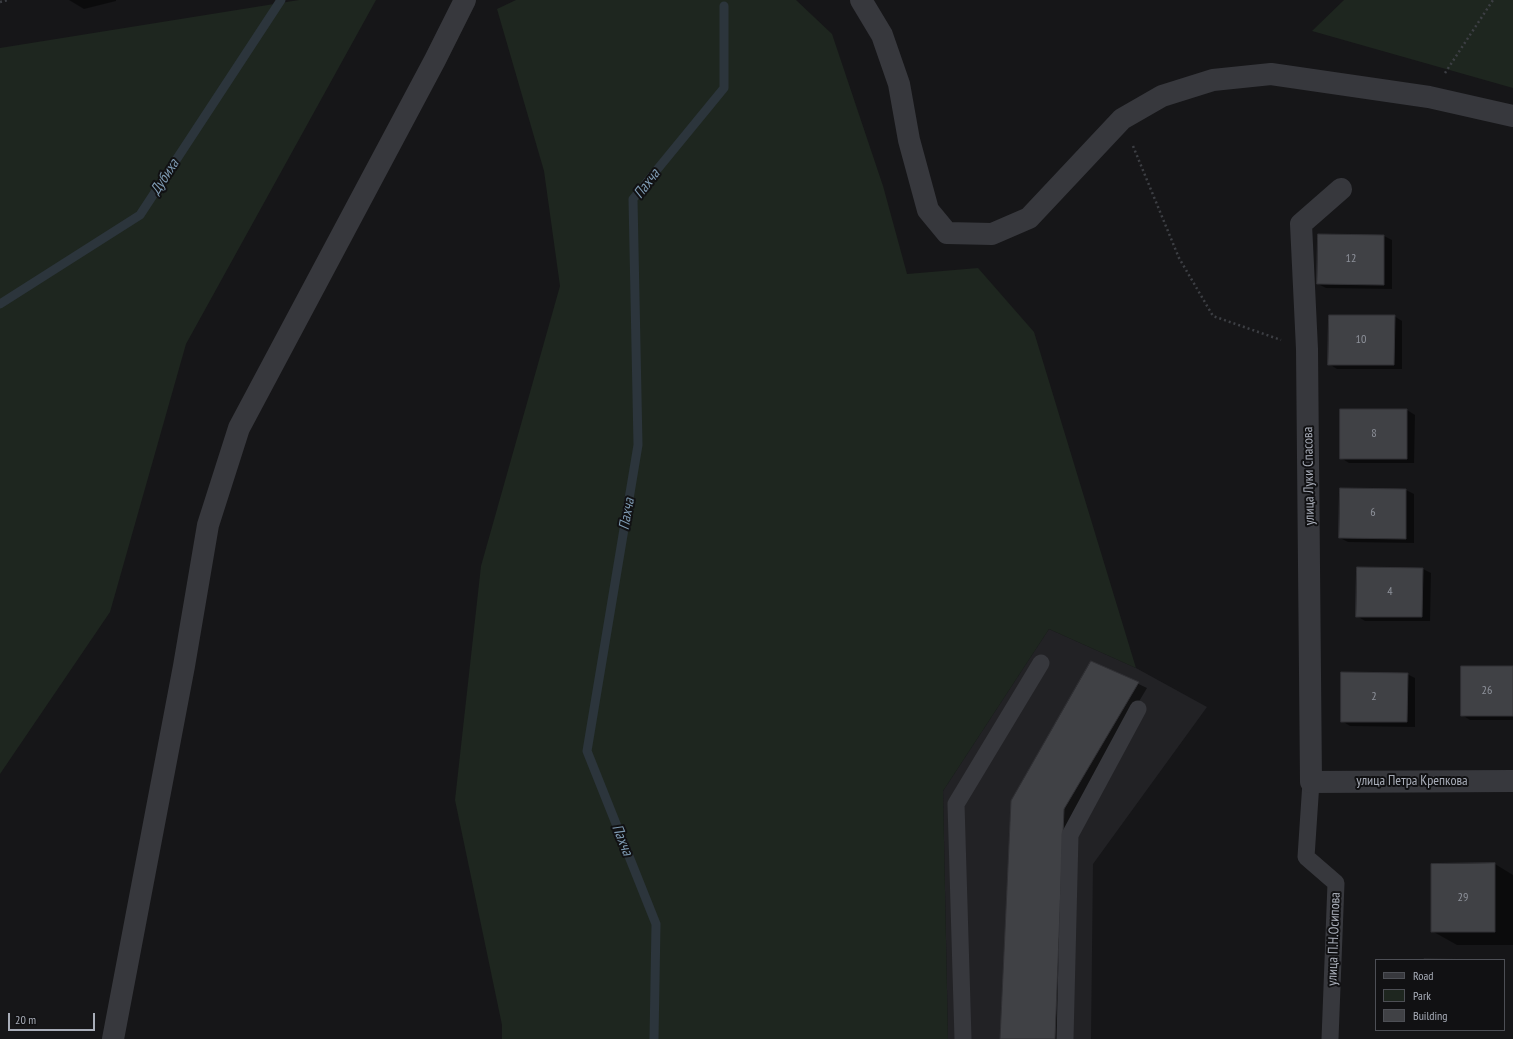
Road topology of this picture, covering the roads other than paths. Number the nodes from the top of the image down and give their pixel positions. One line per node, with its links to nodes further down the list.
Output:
1 (465, 0): 9 (street)
2 (861, 0): 3 (street)
3 (1513, 116)
4 (1341, 189): 8 (street, улица Луки Спасова)
5 (1042, 663): 10 (lane)
6 (1138, 709): 11 (lane)
7 (1513, 781): 8 (street, улица Петра Крепкова)
8 (1311, 782): 12 (lane, улица П.Н.Осипова)
9 (113, 1039)
10 (962, 1039)
11 (1065, 1039)
12 (1330, 1039)

